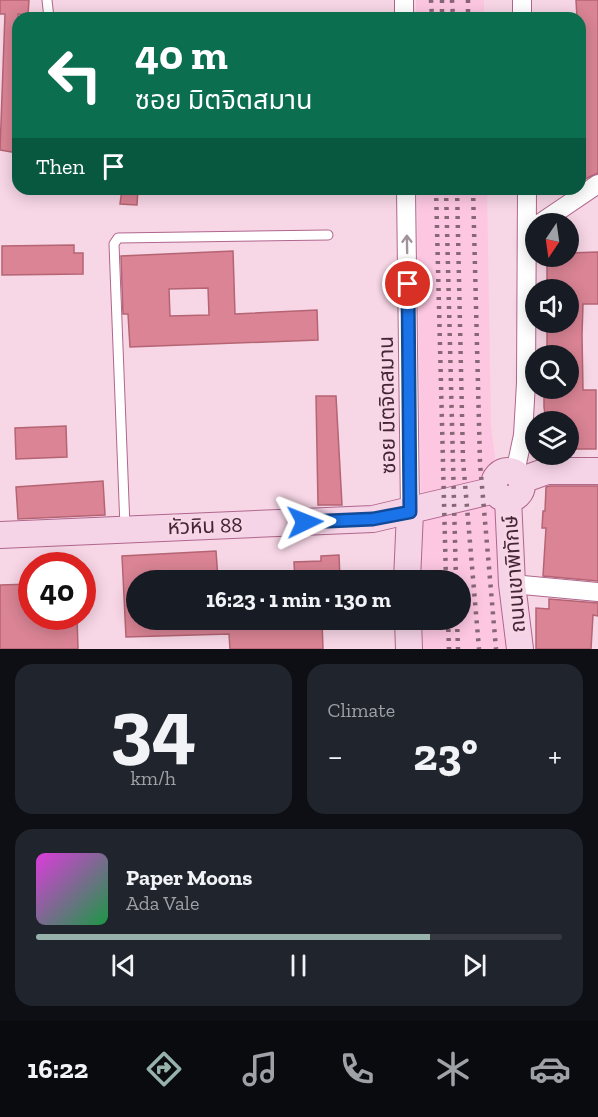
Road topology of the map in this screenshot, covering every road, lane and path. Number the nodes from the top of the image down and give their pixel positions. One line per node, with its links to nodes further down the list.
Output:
1 (406, 195): 10 (street, ซอย มิตจิตสมาน, one-way to 1)
2 (528, 195): 4 (street)
3 (581, 195): 5 (street)
4 (532, 213)
5 (554, 213)
6 (328, 235): 11 (lane)
7 (532, 267): 9 (street)
8 (598, 471): 9 (street, หัวหิน 88)
9 (510, 486): 10 (street, หัวหิน 88); 14 (street, ถนนเขาพิทักษ์)
10 (410, 512): 11 (street, หัวหิน 88); 13 (street)
11 (125, 530): 12 (street, หัวหิน 88)
12 (0, 535)
13 (407, 570)
14 (512, 584): 15 (street); 18 (street, ถนนเขาพิทักษ์)
15 (598, 592)
16 (408, 630): 17 (street)
17 (409, 649)
18 (520, 649)

